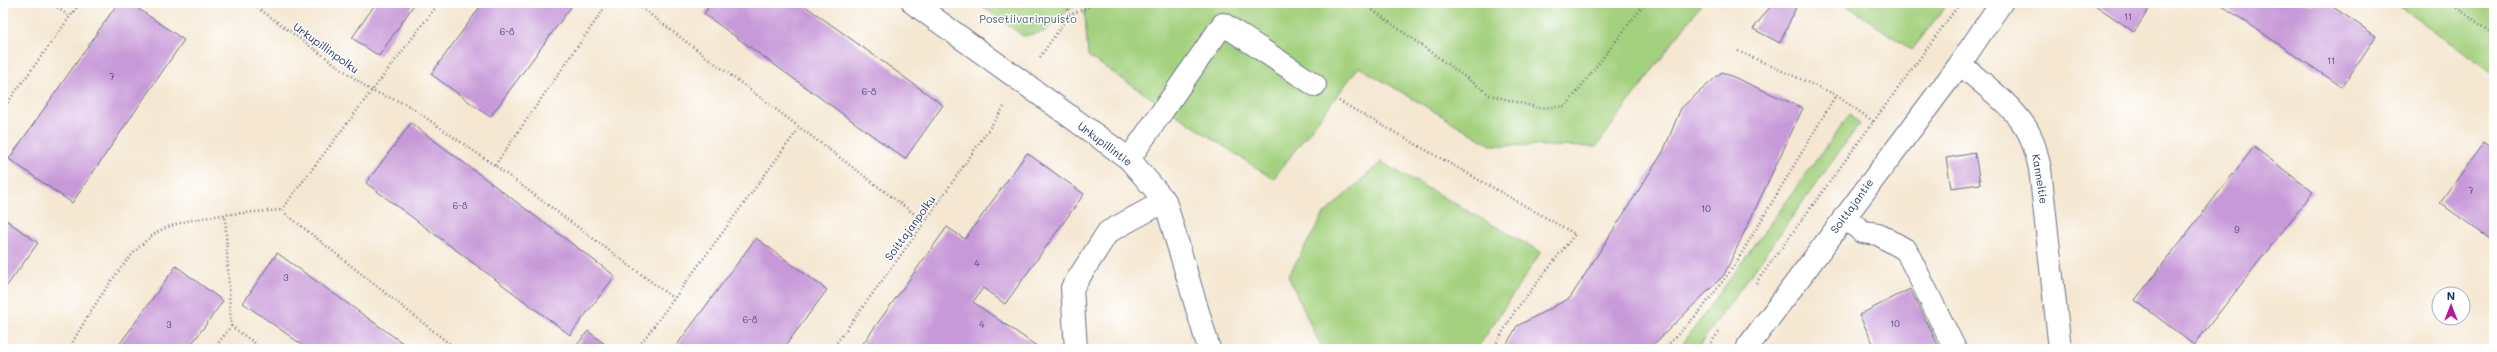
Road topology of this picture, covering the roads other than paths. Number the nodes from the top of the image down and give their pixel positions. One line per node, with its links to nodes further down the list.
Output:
1 (913, 3): 5 (street, Urkupillintie)
2 (2002, 3): 3 (street)
3 (1960, 64): 7 (street, Soittajantie); 12 (street, Kanneltie)
4 (1315, 85): 5 (street)
5 (1129, 159): 6 (street, Urkupillintie)
6 (1165, 201): 8 (street); 9 (street, Urkupillintie)
7 (1844, 217): 10 (street, Soittajantie); 11 (street)
8 (1076, 349)
9 (1209, 349)
10 (1746, 349)
11 (1955, 349)
12 (2060, 349)

